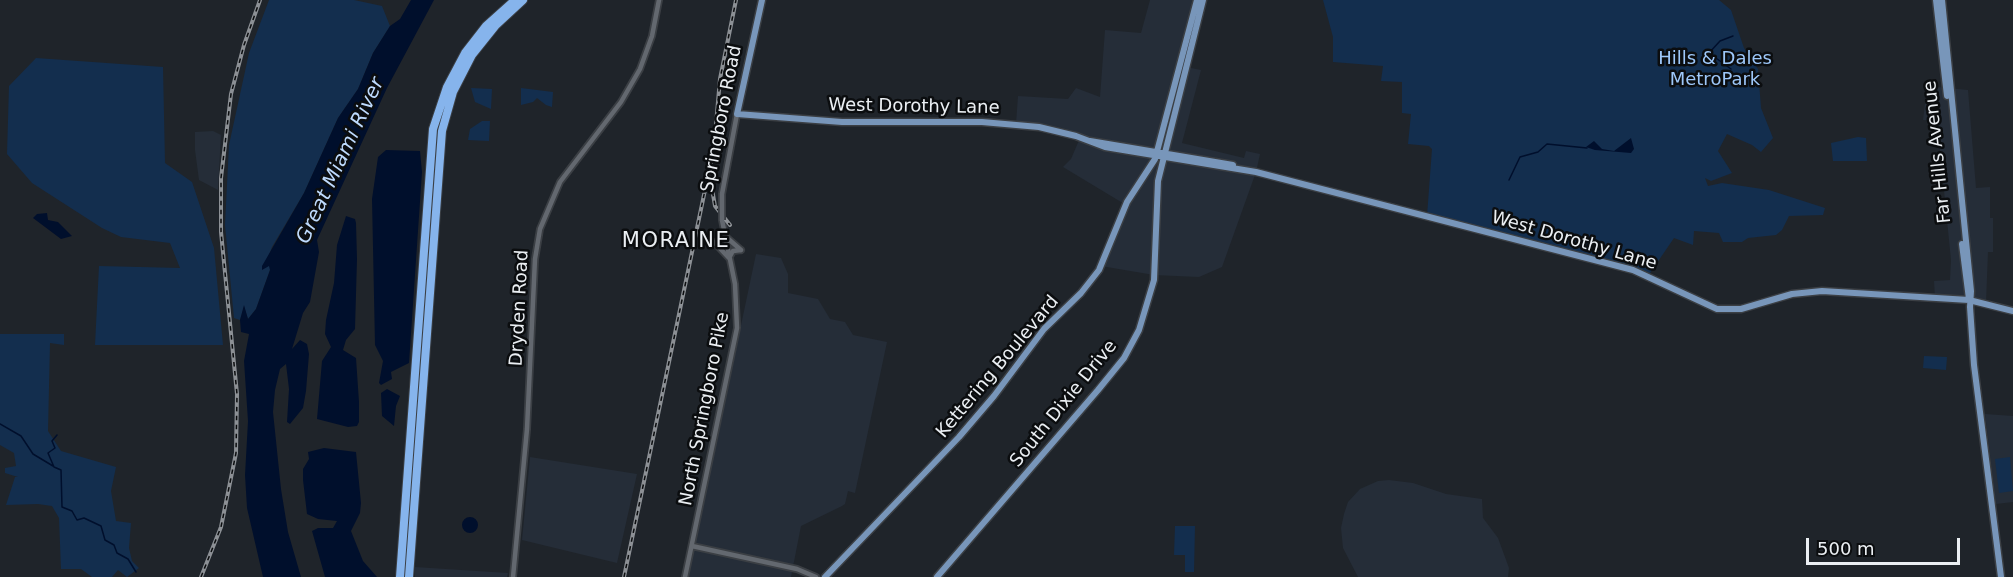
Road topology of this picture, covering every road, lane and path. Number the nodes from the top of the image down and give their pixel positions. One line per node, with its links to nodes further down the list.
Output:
1 (515, 0): 27 (highway)
2 (523, 0): 28 (highway)
3 (660, 0): 29 (main road, Dryden Road)
4 (762, 0): 13 (main road, Springboro Road)
5 (1197, 0): 9 (main road)
6 (1203, 0): 9 (main road)
7 (1936, 0): 23 (main road, Far Hills Avenue)
8 (1942, 0): 22 (main road, Far Hills Avenue)
9 (1186, 54): 10 (main road); 11 (main road)
10 (1186, 66): 11 (main road); 12 (main road)
11 (1179, 73): 12 (main road)
12 (1175, 100): 14 (main road); 15 (main road)
13 (737, 114): 14 (main road, West Dorothy Lane); 18 (main road, Springboro Road, bridge)
14 (1153, 153): 15 (main road, West Dorothy Lane); 16 (main road, Kettering Boulevard)
15 (1166, 156): 17 (main road, South Dixie Drive); 23 (main road, West Dorothy Lane)
16 (1148, 173): 17 (main road); 32 (main road, Kettering Boulevard)
17 (1159, 177): 33 (main road, South Dixie Drive)
18 (723, 233): 20 (main road, Springboro Road); 21 (main road)
19 (714, 242): 21 (main road)
20 (726, 245): 21 (main road, North Springboro Pike)
21 (729, 258): 26 (main road, North Springboro Pike)
22 (1971, 291): 23 (main road, Far Hills Avenue); 24 (main road)
23 (1970, 300): 24 (main road, West Dorothy Lane); 34 (main road, Far Hills Avenue)
24 (1980, 301): 25 (main road, West Dorothy Lane)
25 (2013, 310)
26 (692, 546): 30 (main road, North Springboro Pike); 31 (main road)
27 (400, 577)
28 (409, 577)
29 (513, 577)
30 (685, 577)
31 (816, 577)
32 (825, 577)
33 (937, 577)
34 (2001, 577)

